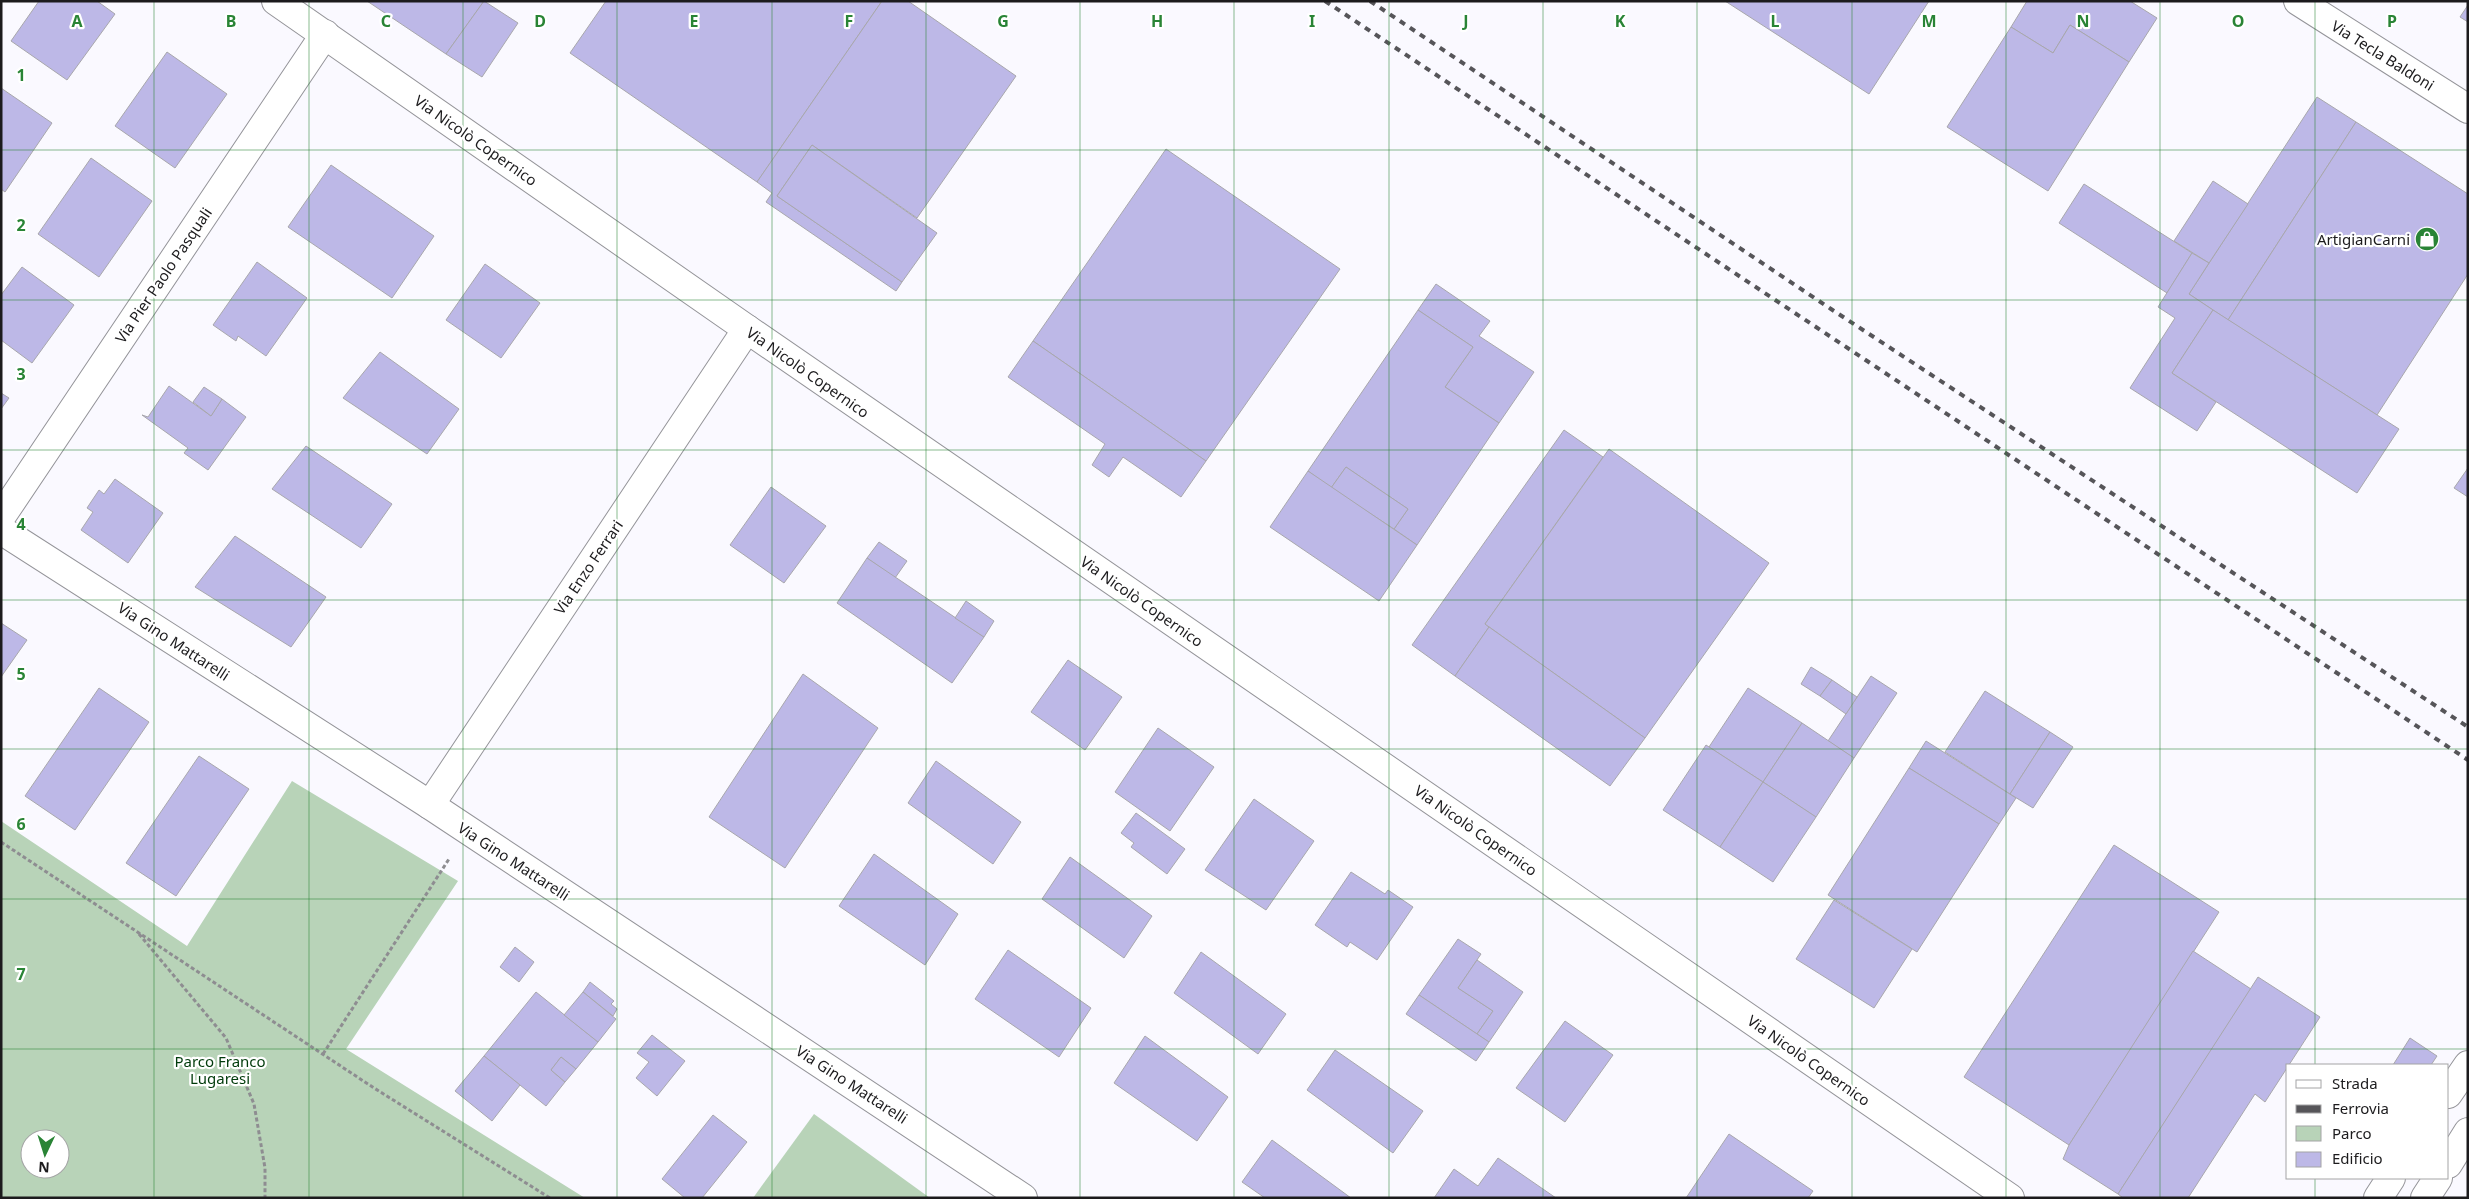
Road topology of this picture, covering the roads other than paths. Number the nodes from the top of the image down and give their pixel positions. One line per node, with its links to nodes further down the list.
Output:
1 (276, 1): 3 (street, Via Nicolò Copernico)
2 (2298, 1): 4 (street, Via Tecla Baldoni)
3 (325, 34): 5 (street, Via Nicolò Copernico); 6 (street, Via Pier Paolo Pasquali)
4 (2468, 110)
5 (747, 329): 8 (street, Via Enzo Ferrari); 16 (street, Via Nicolò Copernico)
6 (1, 516)
7 (1, 530): 8 (street, Via Gino Mattarelli)
8 (430, 805): 15 (street, Via Gino Mattarelli)
9 (2468, 1065): 10 (street)
10 (2449, 1093)
11 (2468, 1132): 12 (street)
12 (2449, 1162)
13 (2390, 1179): 17 (street)
14 (2437, 1179): 18 (street)
15 (1024, 1198)
16 (2010, 1198)
17 (2378, 1198)
18 (2425, 1198)

